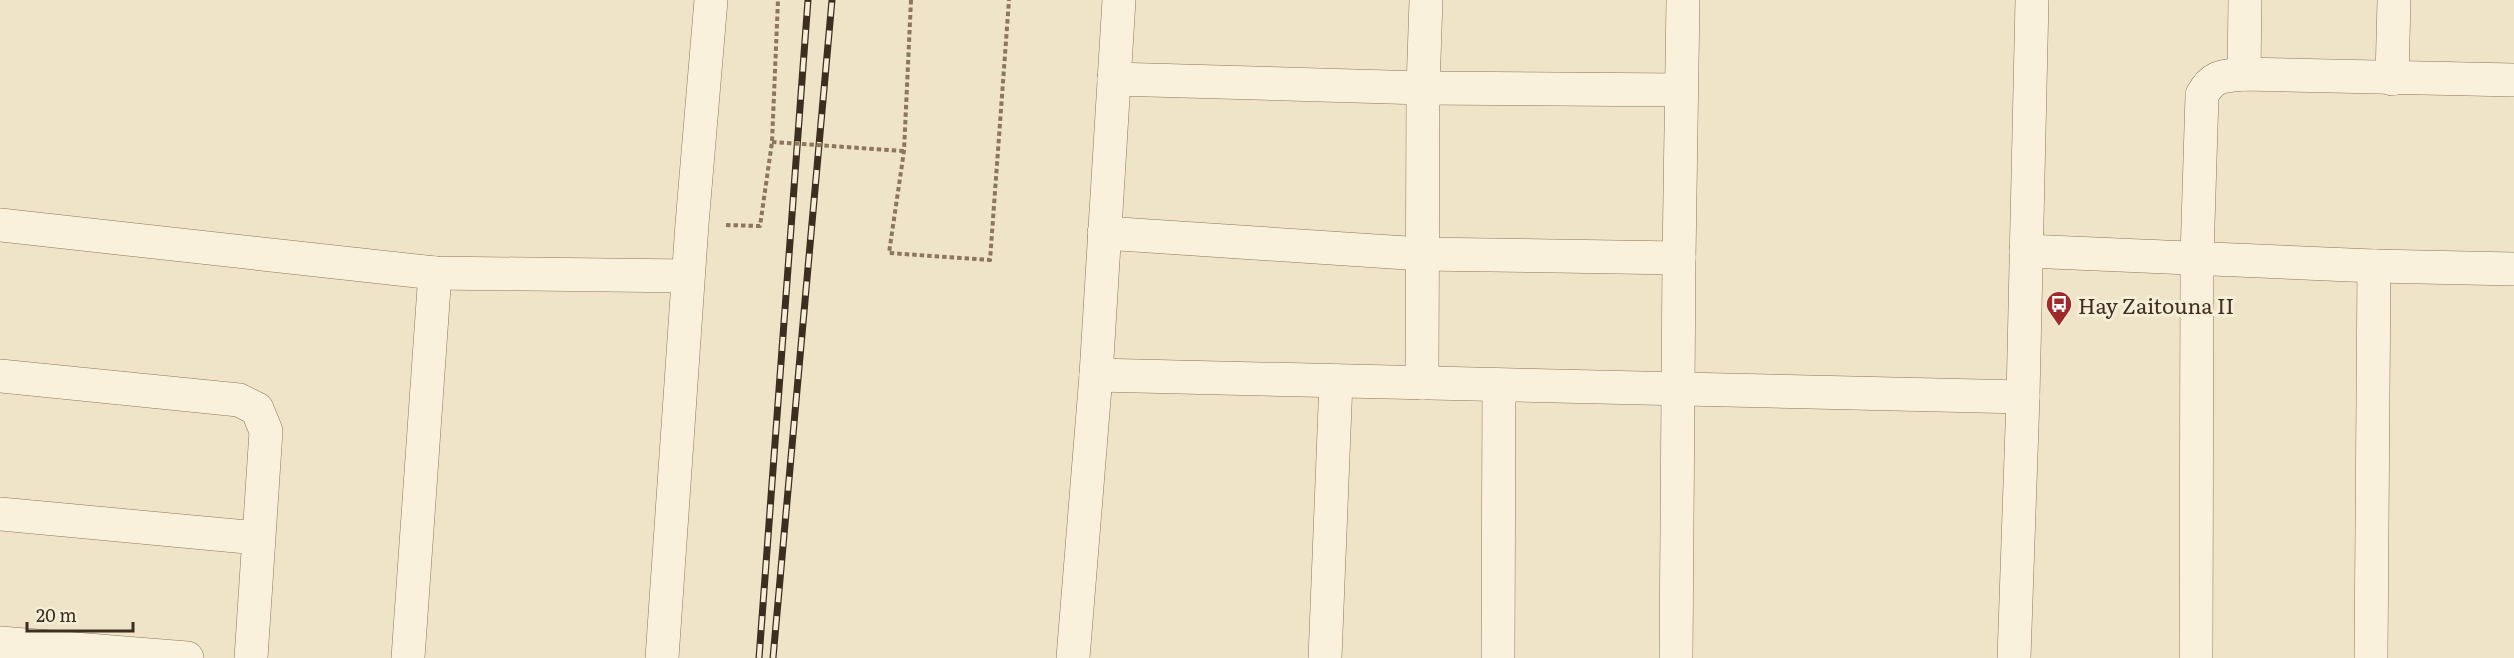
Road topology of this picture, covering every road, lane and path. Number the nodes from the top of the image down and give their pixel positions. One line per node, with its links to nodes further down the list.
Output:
1 (711, 0): 29 (street)
2 (778, 0): 17 (path)
3 (911, 0): 18 (path)
4 (1008, 0): 18 (path)
5 (1119, 0): 12 (street)
6 (1426, 0): 15 (street)
7 (1683, 0): 16 (street)
8 (2032, 0): 22 (street)
9 (2245, 0): 11 (street)
10 (2394, 0): 13 (street)
11 (2244, 74): 13 (street); 24 (street)
12 (1114, 79): 15 (street); 21 (street)
13 (2392, 79): 14 (street)
14 (2514, 80)
15 (1423, 88): 16 (street); 23 (street)
16 (1681, 90): 25 (street)
17 (772, 142): 18 (path, bridge); 20 (path)
18 (903, 151)
19 (0, 225): 28 (street)
20 (760, 226)
21 (1104, 233): 23 (street); 30 (street)
22 (2026, 251): 24 (street); 36 (street)
23 (1422, 254): 25 (street); 33 (street)
24 (2197, 257): 26 (street); 49 (street)
25 (1679, 258): 35 (street)
26 (2374, 266): 27 (street); 50 (street)
27 (2514, 269)
28 (435, 273): 29 (street); 42 (street)
29 (688, 276): 43 (street)
30 (1096, 375): 32 (street); 44 (street)
31 (0, 376): 38 (street)
32 (1336, 381): 33 (street); 45 (street)
33 (1422, 383): 34 (street)
34 (1499, 385): 35 (street); 46 (street)
35 (1680, 389): 36 (street); 47 (street)
36 (2023, 397): 48 (street)
37 (0, 514): 38 (street)
38 (258, 538): 41 (street)
39 (0, 643): 40 (street)
40 (187, 658)
41 (251, 658)
42 (408, 658)
43 (662, 658)
44 (1072, 658)
45 (1325, 658)
46 (1498, 658)
47 (1676, 658)
48 (2014, 658)
49 (2196, 658)
50 (2371, 658)

